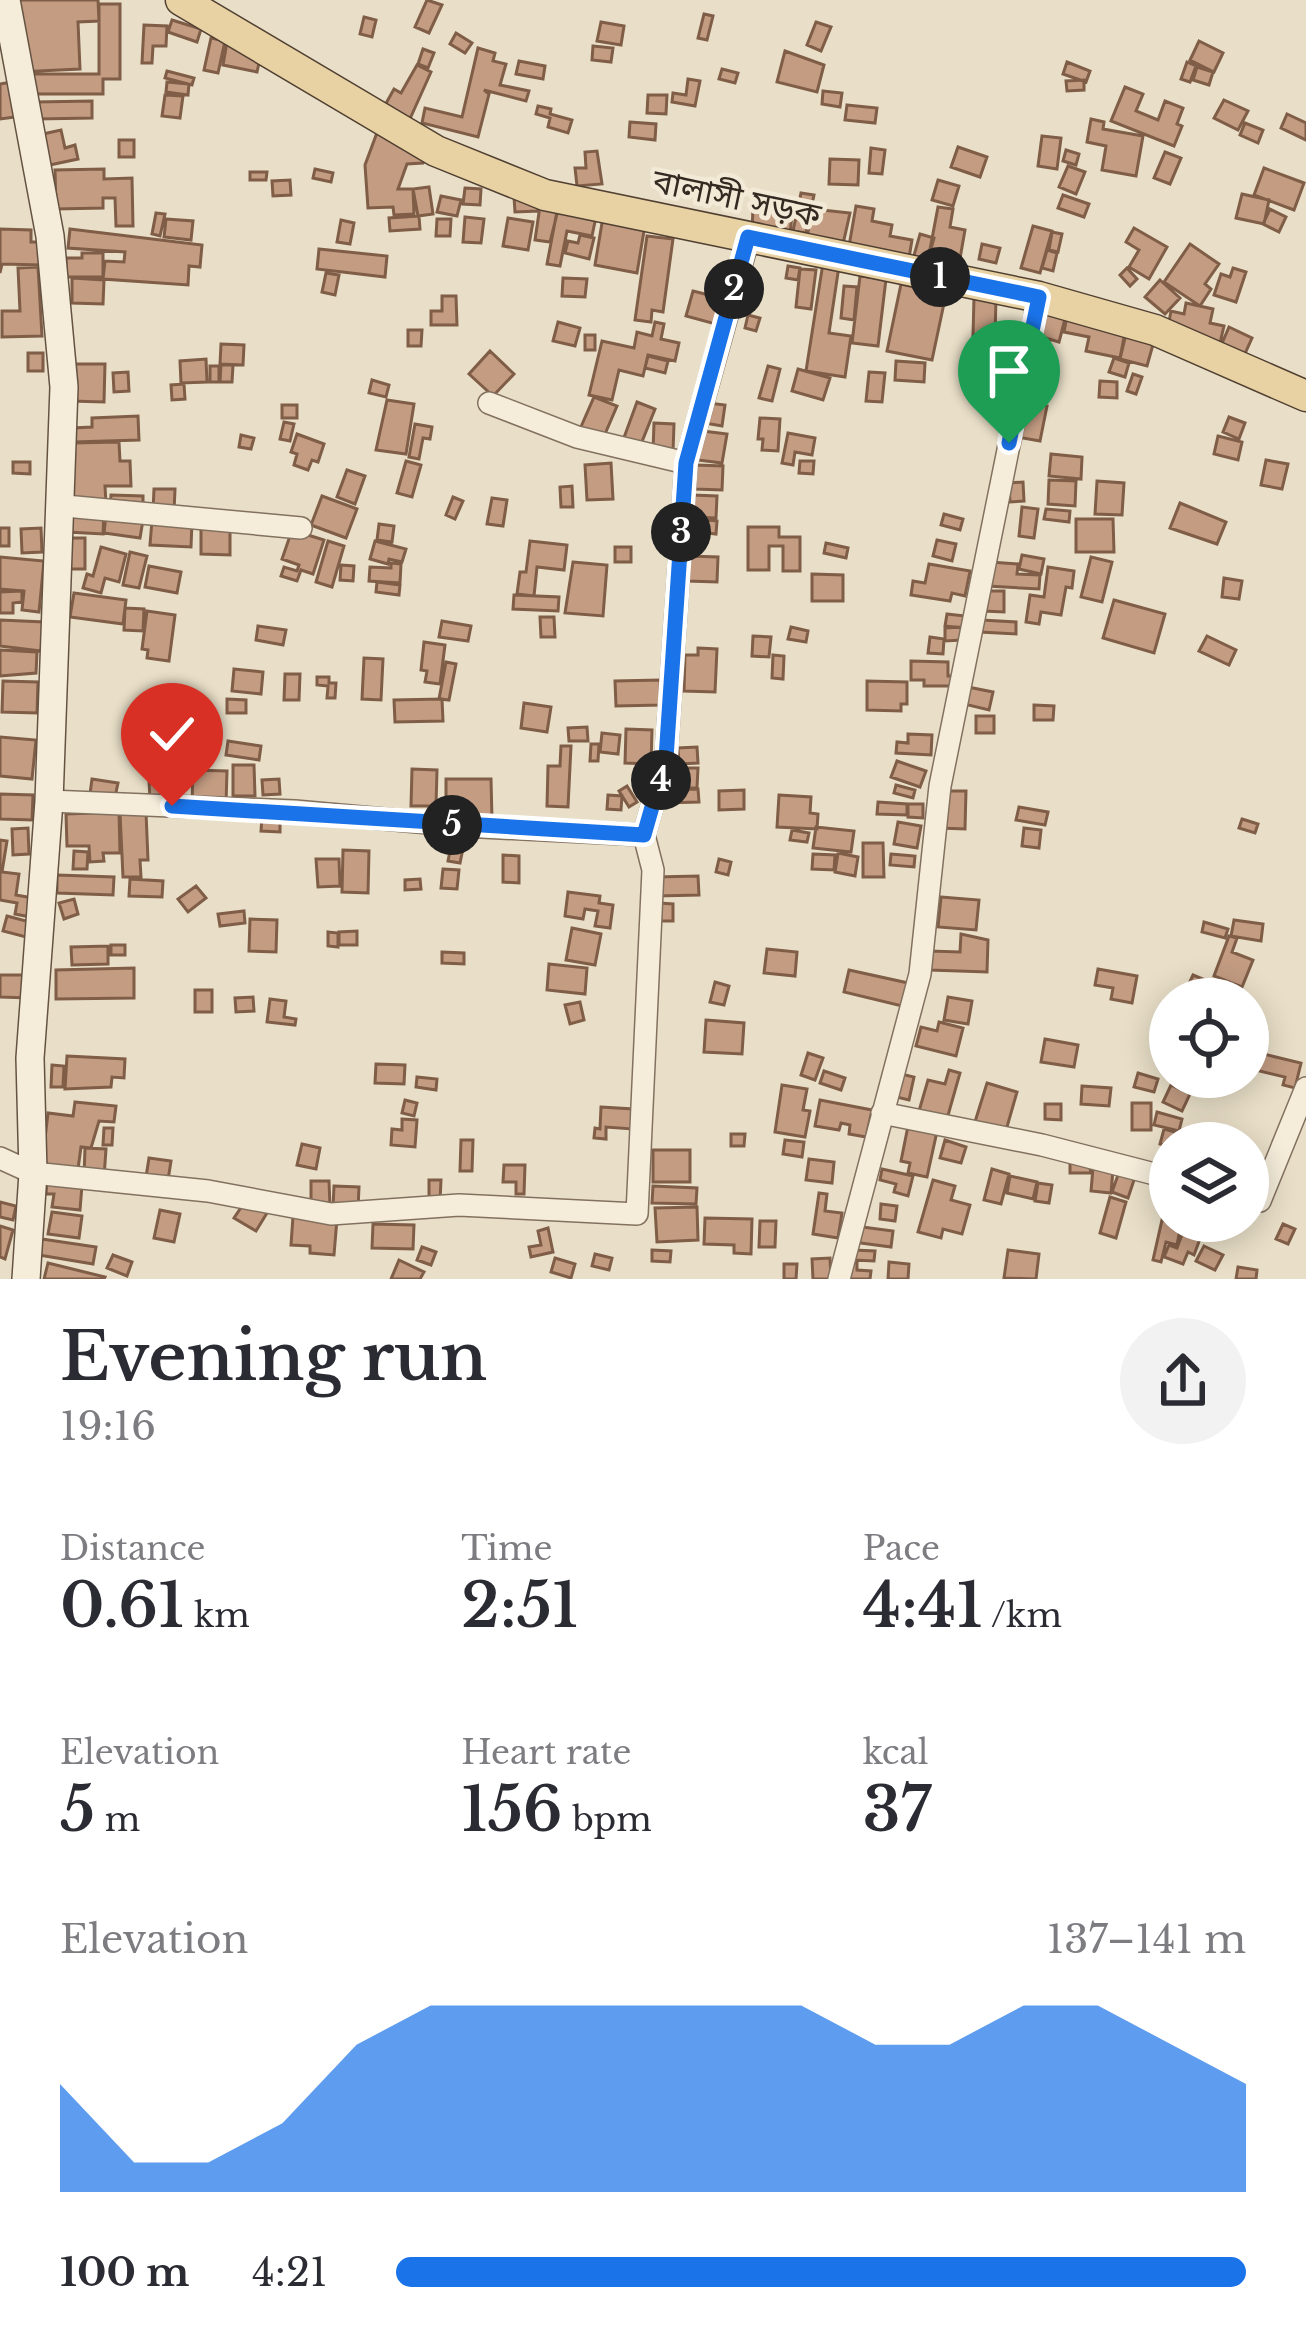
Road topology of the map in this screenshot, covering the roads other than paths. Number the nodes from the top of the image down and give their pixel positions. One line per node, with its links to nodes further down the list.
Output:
1 (6, 0): 8 (main road)
2 (182, 0): 3 (main road, বালাসী সড়ক)
3 (748, 237): 4 (main road, বালাসী সড়ক); 7 (street)
4 (1039, 297): 5 (main road, বালাসী সড়ক); 13 (street)
5 (1306, 396)
6 (489, 403): 7 (street)
7 (686, 463): 11 (street)
8 (58, 500): 9 (street); 10 (main road)
9 (301, 528)
10 (49, 801): 11 (street); 15 (main road)
11 (644, 835): 15 (street)
12 (1306, 1088): 17 (street)
13 (883, 1113): 16 (street); 19 (street)
14 (0, 1158): 15 (street)
15 (34, 1173): 18 (main road)
16 (1149, 1173)
17 (1269, 1179)
18 (26, 1279)
19 (839, 1279)

